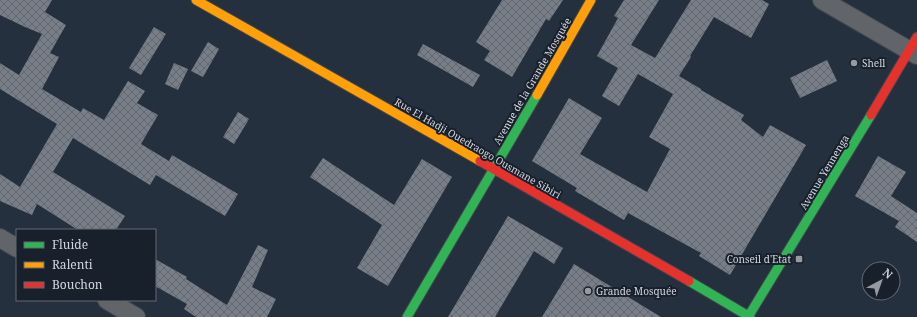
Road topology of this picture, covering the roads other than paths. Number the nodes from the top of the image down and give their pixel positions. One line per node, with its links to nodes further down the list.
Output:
1 (196, 0): 5 (street, Rue El Hadji Ouedraogo Ousmane Sibiri)
2 (591, 0): 5 (street, Avenue de la Grande Mosquée)
3 (822, 0): 4 (street)
4 (914, 48): 11 (street, Avenue Yennenga)
5 (494, 169): 10 (street, Avenue de la Grande Mosquée); 11 (street, Rue El Hadji Ouedraogo Ousmane Sibiri)
6 (0, 238): 7 (street)
7 (16, 247)
8 (109, 301): 9 (street)
9 (136, 317)
10 (407, 317)
11 (749, 317)

